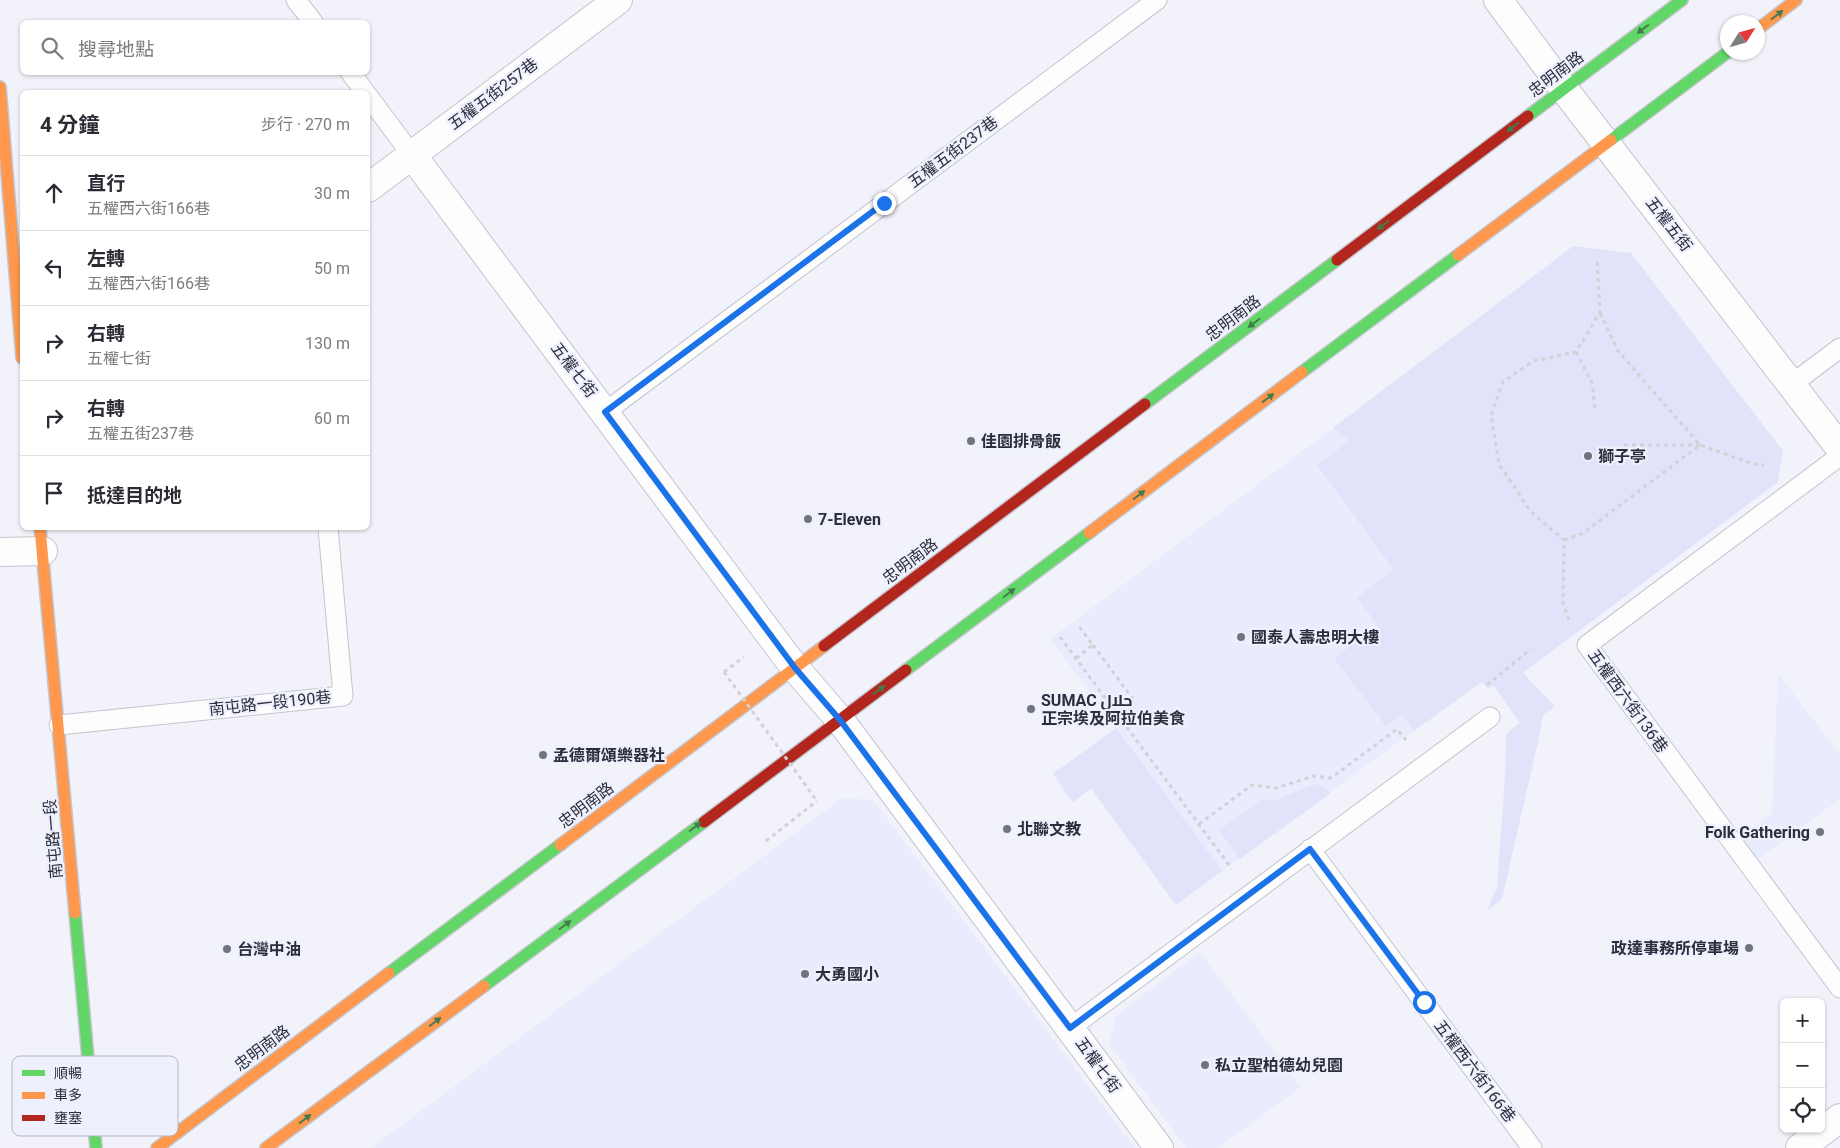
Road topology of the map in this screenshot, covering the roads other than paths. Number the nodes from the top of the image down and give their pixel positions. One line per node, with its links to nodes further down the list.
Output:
1 (296, 0): 7 (lane)
2 (618, 0): 16 (street, 五權五街257巷)
3 (1157, 0): 21 (lane, 五權五街237巷)
4 (1498, 0): 11 (street, 五權五街)
5 (1682, 0): 11 (main road, 忠明南路, one-way to 11)
6 (1796, 0): 8 (main road, one-way to 6)
7 (311, 20)
8 (1765, 24)
9 (1720, 58): 15 (main road)
10 (352, 75): 12 (lane)
11 (1564, 89): 15 (street, 五權五街); 27 (main road, 忠明南路, one-way to 27)
12 (364, 90)
13 (0, 93): 18 (main road)
14 (370, 99): 16 (lane, 五權七街)
15 (1607, 144): 20 (street, 五權五街); 29 (main road, one-way to 15)
16 (412, 155): 17 (street, 五權五街257巷); 21 (street, 五權七街)
17 (370, 186)
18 (20, 334)
19 (1840, 348): 20 (lane)
20 (1792, 384): 22 (street, 五權五街)
21 (605, 412): 27 (street, 五權七街)
22 (1840, 448)
23 (1840, 456): 32 (lane, 五權西六街136巷)
24 (328, 530): 30 (lane, 南屯路一段190巷)
25 (41, 539): 26 (street); 30 (main road, 南屯路一段)
26 (0, 552)
27 (795, 668): 29 (street, 五權七街); 36 (main road, 忠明南路)
28 (1490, 717): 31 (lane)
29 (840, 720): 33 (street, 五權七街); 39 (main road, one-way to 29)
30 (59, 725): 34 (main road, 南屯路一段)
31 (1310, 849): 33 (lane); 41 (lane, 五權西六街166巷)
32 (1840, 988)
33 (1070, 1028): 40 (street, 五權七街)
34 (88, 1056)
35 (1840, 1118): 42 (street)
36 (178, 1132)
37 (173, 1136): 38 (main road, 忠明南路)
38 (157, 1148)
39 (266, 1148)
40 (1159, 1148)
41 (1532, 1148)
42 (1800, 1148)

